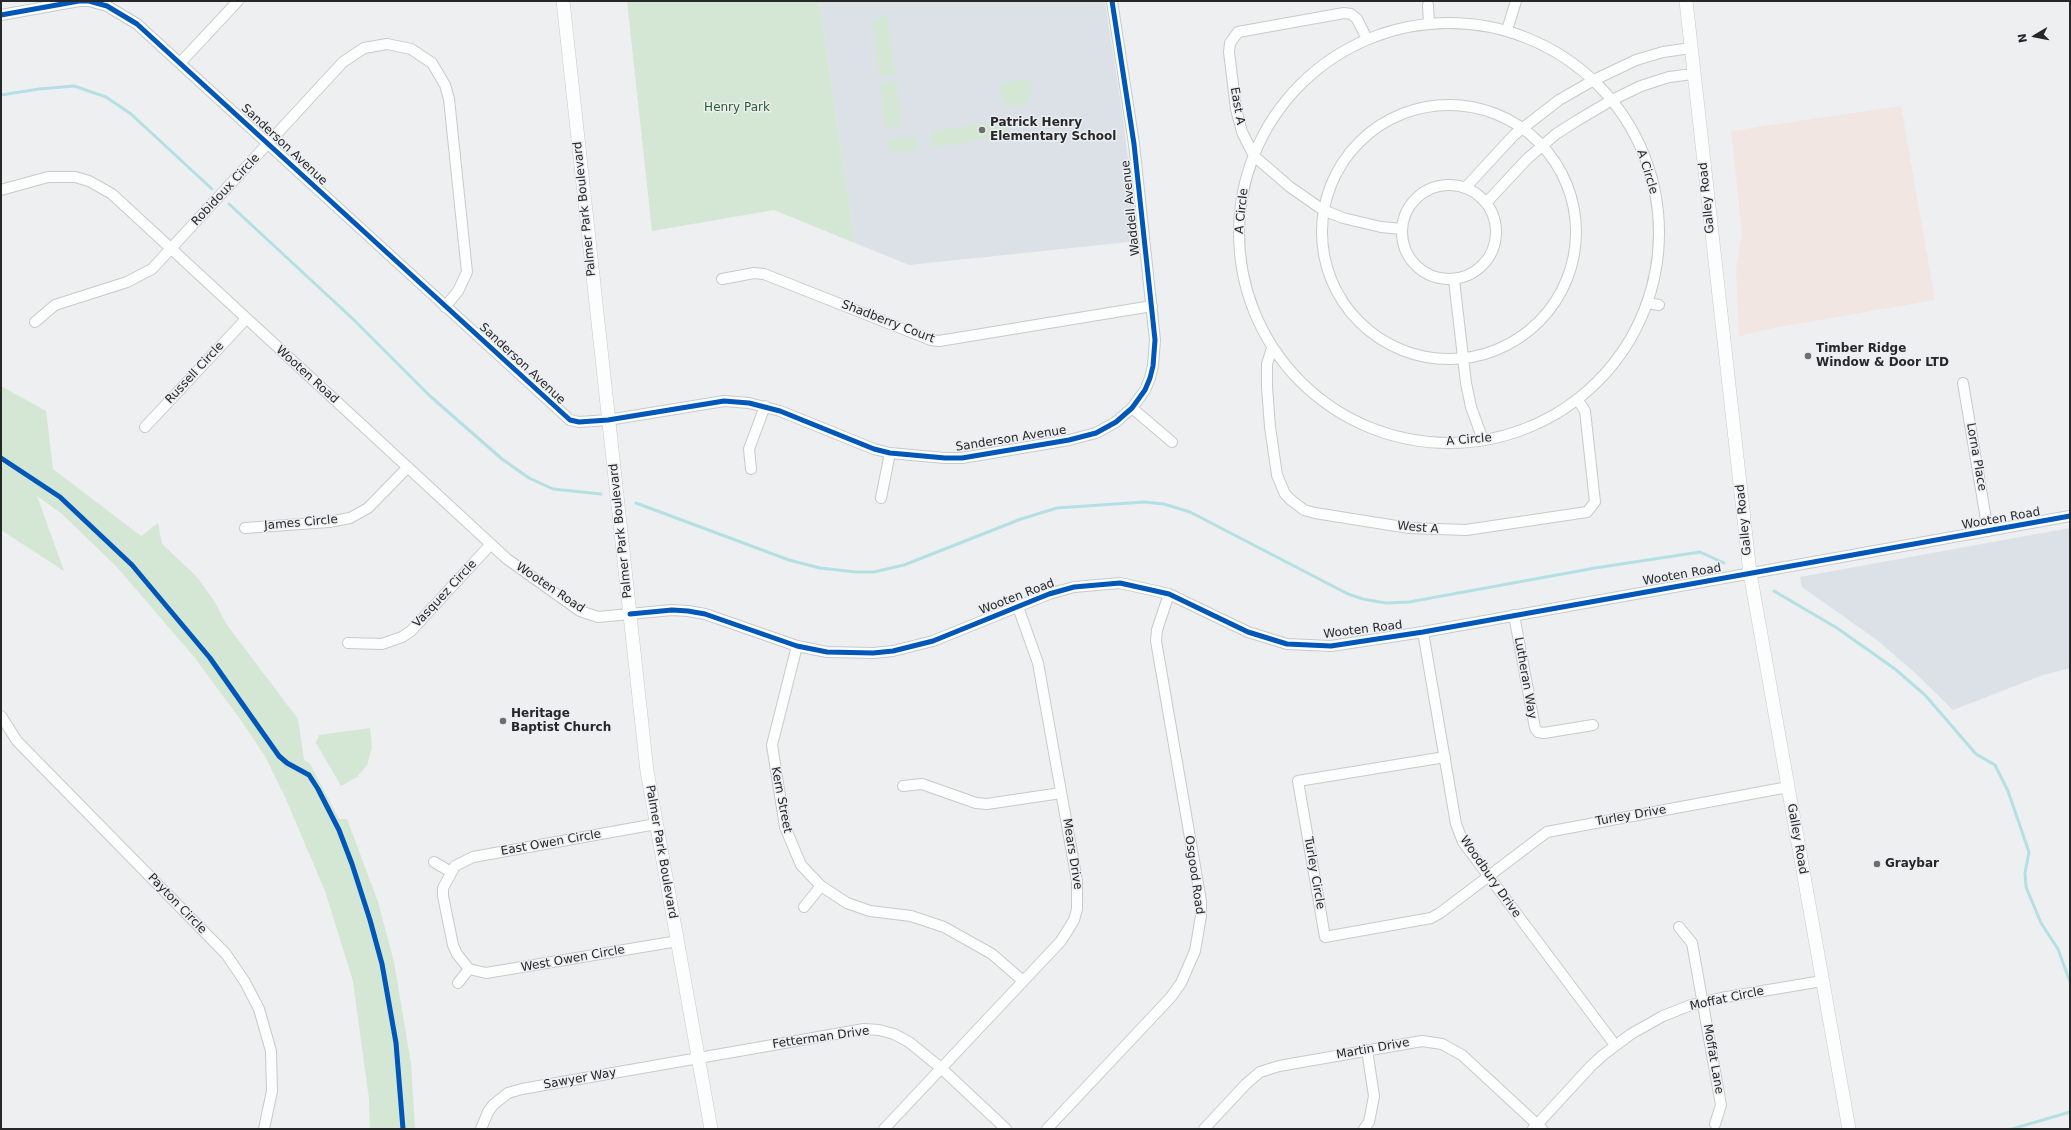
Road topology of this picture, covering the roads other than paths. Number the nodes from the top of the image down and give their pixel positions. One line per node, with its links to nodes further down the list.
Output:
1 (238, 1): 13 (street)
2 (563, 1): 41 (main road, Palmer Park Boulevard)
3 (1112, 1): 31 (street, Waddell Avenue)
4 (1516, 1): 10 (street)
5 (1686, 1): 12 (main road, Galley Road)
6 (33, 5): 8 (street, Sanderson Avenue); 13 (street, Sanderson Avenue)
7 (1428, 5): 9 (street)
8 (1, 15)
9 (1429, 23): 10 (street, A Circle); 11 (street, A Circle)
10 (1507, 30): 15 (street, A Circle)
11 (1367, 39): 20 (street, A Circle); 20 (street, East A)
12 (1691, 48): 14 (main road, Galley Road); 15 (street)
13 (180, 63): 18 (street, Sanderson Avenue)
14 (1694, 74): 16 (street); 53 (main road, Galley Road)
15 (1594, 80): 16 (street, A Circle); 17 (street)
16 (1612, 100): 19 (street); 29 (street, A Circle)
17 (1523, 128): 19 (street); 21 (street); 24 (street)
18 (268, 144): 26 (street, Robidoux Circle); 32 (street, Sanderson Avenue); 32 (street, Robidoux Circle)
19 (1543, 145): 23 (street); 36 (street)
20 (1254, 156): 24 (street, East A); 35 (street, A Circle)
21 (1465, 188): 23 (street); 25 (street)
22 (1, 190): 26 (street, Wooten Road)
23 (1486, 203): 28 (street)
24 (1323, 210): 25 (street, East A); 36 (street)
25 (1402, 229): 28 (street)
26 (172, 249): 33 (street, Wooten Road); 34 (street, Robidoux Circle)
27 (722, 279): 31 (street, Shadberry Court)
28 (1454, 280): 36 (street)
29 (1647, 303): 30 (street); 38 (street, A Circle)
30 (1659, 305)
31 (1152, 306): 40 (street, Waddell Avenue)
32 (445, 307): 41 (street, Sanderson Avenue)
33 (246, 319): 42 (street, Russell Circle); 46 (street, Wooten Road)
34 (35, 322)
35 (1272, 348): 38 (street, West A); 43 (street, A Circle)
36 (1462, 360): 43 (street)
37 (1963, 383): 51 (street, Lorna Place)
38 (1577, 399): 43 (street, A Circle)
39 (765, 406): 41 (street, Sanderson Avenue); 45 (street, Sanderson Avenue); 47 (street)
40 (1132, 408): 44 (street); 45 (street, Sanderson Avenue)
41 (608, 420): 56 (main road, Palmer Park Boulevard)
42 (145, 427)
43 (1483, 440)
44 (1172, 442)
45 (890, 454): 48 (street)
46 (408, 467): 50 (street, James Circle); 52 (street, Wooten Road)
47 (751, 469)
48 (881, 498)
49 (2070, 516): 51 (street, Wooten Road)
50 (245, 528)
51 (1988, 531): 53 (street, Wooten Road)
52 (491, 544): 56 (street, Wooten Road); 59 (street, Vasquez Circle)
53 (1750, 573): 57 (street, Wooten Road); 65 (main road, Galley Road)
54 (1169, 594): 55 (street, Wooten Road); 58 (street, Wooten Road); 91 (street, Osgood Road)
55 (1018, 607): 60 (street, Wooten Road); 66 (street, Mears Drive)
56 (630, 614): 60 (street, Wooten Road); 67 (main road, Palmer Park Boulevard)
57 (1514, 615): 58 (street, Wooten Road); 62 (street, Lutheran Way)
58 (1423, 632): 63 (street, Woodbury Drive)
59 (348, 643)
60 (797, 646): 71 (street, Kern Street)
61 (1, 716): 86 (street, Payton Circle)
62 (1593, 725)
63 (1445, 757): 70 (street, Woodbury Drive); 70 (street, Turley Circle)
64 (903, 786): 66 (street)
65 (1788, 788): 70 (street, Turley Drive); 76 (main road, Galley Road)
66 (1061, 793): 77 (street, Mears Drive)
67 (656, 824): 69 (street, East Owen Circle); 74 (main road, Palmer Park Boulevard)
68 (434, 862): 69 (street)
69 (451, 872): 75 (street, East Owen Circle)
70 (1488, 877): 80 (street, Woodbury Drive)
71 (821, 886): 72 (street); 77 (street, Kern Street)
72 (804, 907)
73 (1680, 927): 79 (street, Moffat Lane)
74 (678, 941): 75 (street, West Owen Circle); 82 (main road, Palmer Park Boulevard)
75 (469, 969): 78 (street)
76 (1822, 981): 79 (street, Moffat Circle); 94 (main road, Galley Road)
77 (1023, 982): 83 (street, Mears Drive)
78 (458, 983)
79 (1703, 1002): 80 (street, Moffat Circle); 84 (street, Moffat Lane)
80 (1615, 1045): 85 (street, Moffat Circle)
81 (1367, 1050): 85 (street, Martin Drive); 92 (street, Martin Drive); 93 (street)
82 (698, 1058): 83 (street, Fetterman Drive); 87 (street, Sawyer Way); 88 (main road, Palmer Park Boulevard)
83 (941, 1068): 89 (street, Mears Drive); 90 (street, Fetterman Drive)
84 (1715, 1124)
85 (1537, 1128)
86 (264, 1129)
87 (481, 1129)
88 (710, 1129)
89 (884, 1129)
90 (1006, 1129)
91 (1047, 1129)
92 (1204, 1129)
93 (1364, 1129)
94 (1849, 1129)

